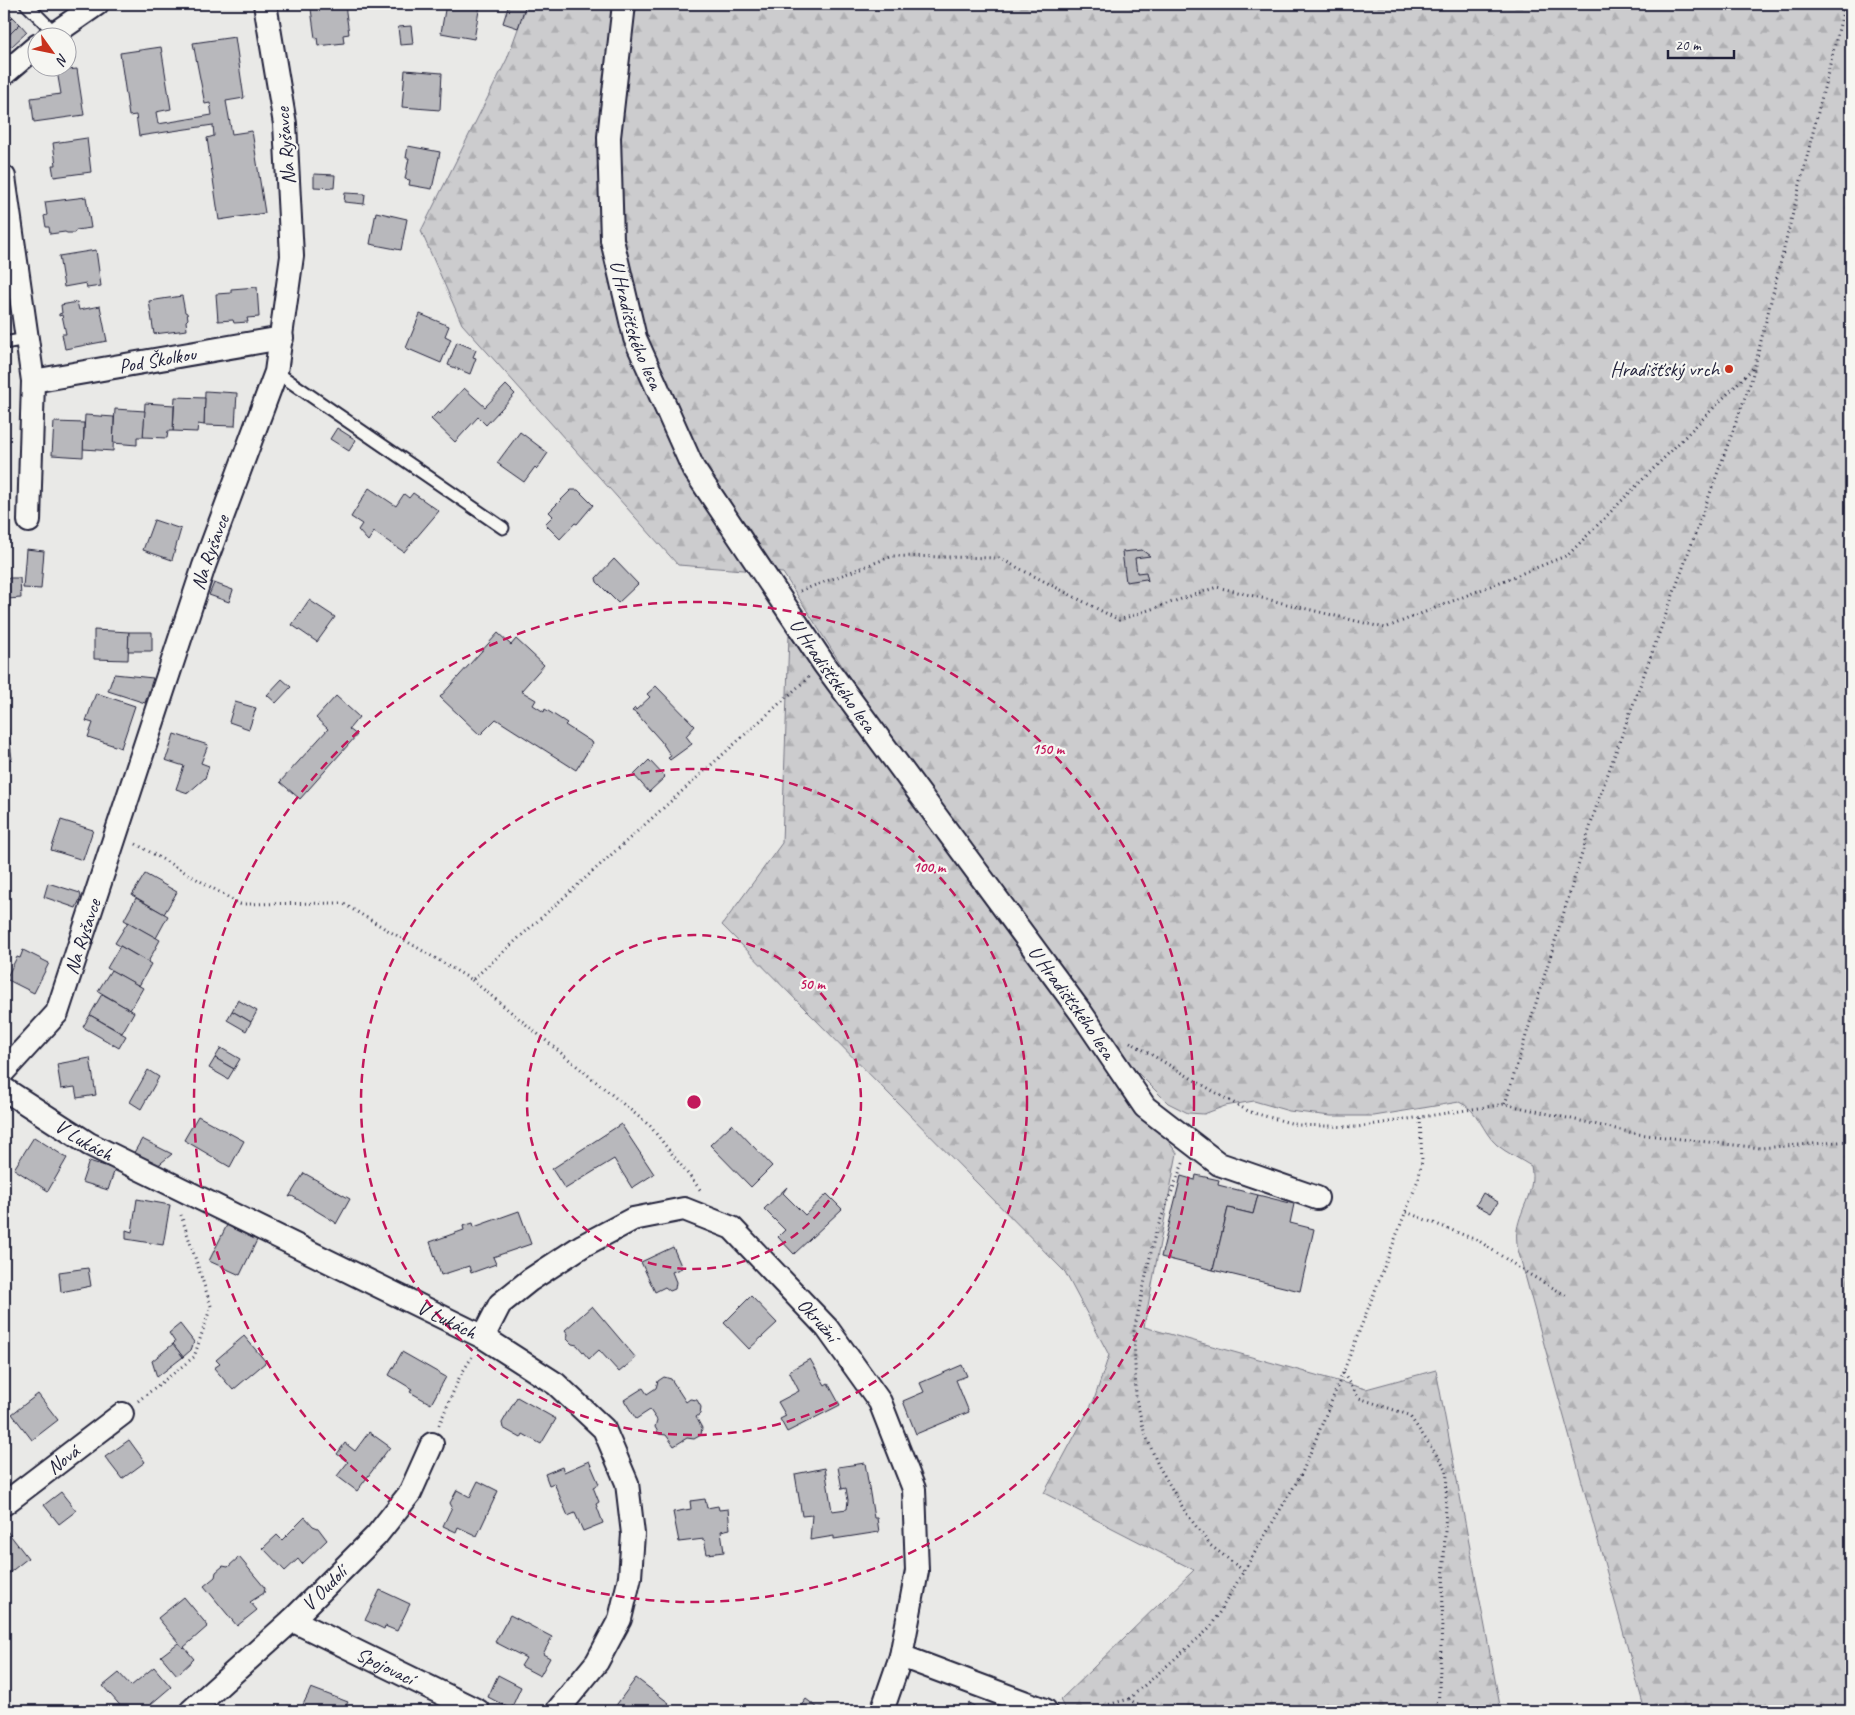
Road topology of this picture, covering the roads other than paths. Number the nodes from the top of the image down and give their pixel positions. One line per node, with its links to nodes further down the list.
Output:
1 (26, 4): 5 (lane)
2 (96, 4): 6 (street)
3 (265, 4): 10 (street, Na Ryšavce)
4 (624, 4): 19 (street, U Hradišťského lesa)
5 (40, 28)
6 (62, 28)
7 (28, 54): 8 (street)
8 (4, 74)
9 (4, 177): 11 (street)
10 (282, 338): 13 (street, Na Ryšavce); 14 (street, Pod Školkou)
11 (27, 339): 12 (lane); 14 (street)
12 (4, 343)
13 (276, 372): 16 (lane); 17 (street, Na Ryšavce)
14 (33, 381): 15 (street)
15 (29, 521)
16 (503, 528)
17 (4, 1071)
18 (4, 1089): 20 (street, V Lukách)
19 (1317, 1198)
20 (483, 1337): 25 (street, Okružní); 29 (street, V Lukách)
21 (122, 1414): 23 (street, Nová)
22 (432, 1444): 24 (street, V Oudolí)
23 (4, 1504)
24 (292, 1620): 27 (street, V Oudolí); 28 (street, Spojovací)
25 (901, 1656): 26 (street); 30 (street, Okružní)
26 (1045, 1710)
27 (191, 1711)
28 (478, 1711)
29 (557, 1711)
30 (882, 1711)

